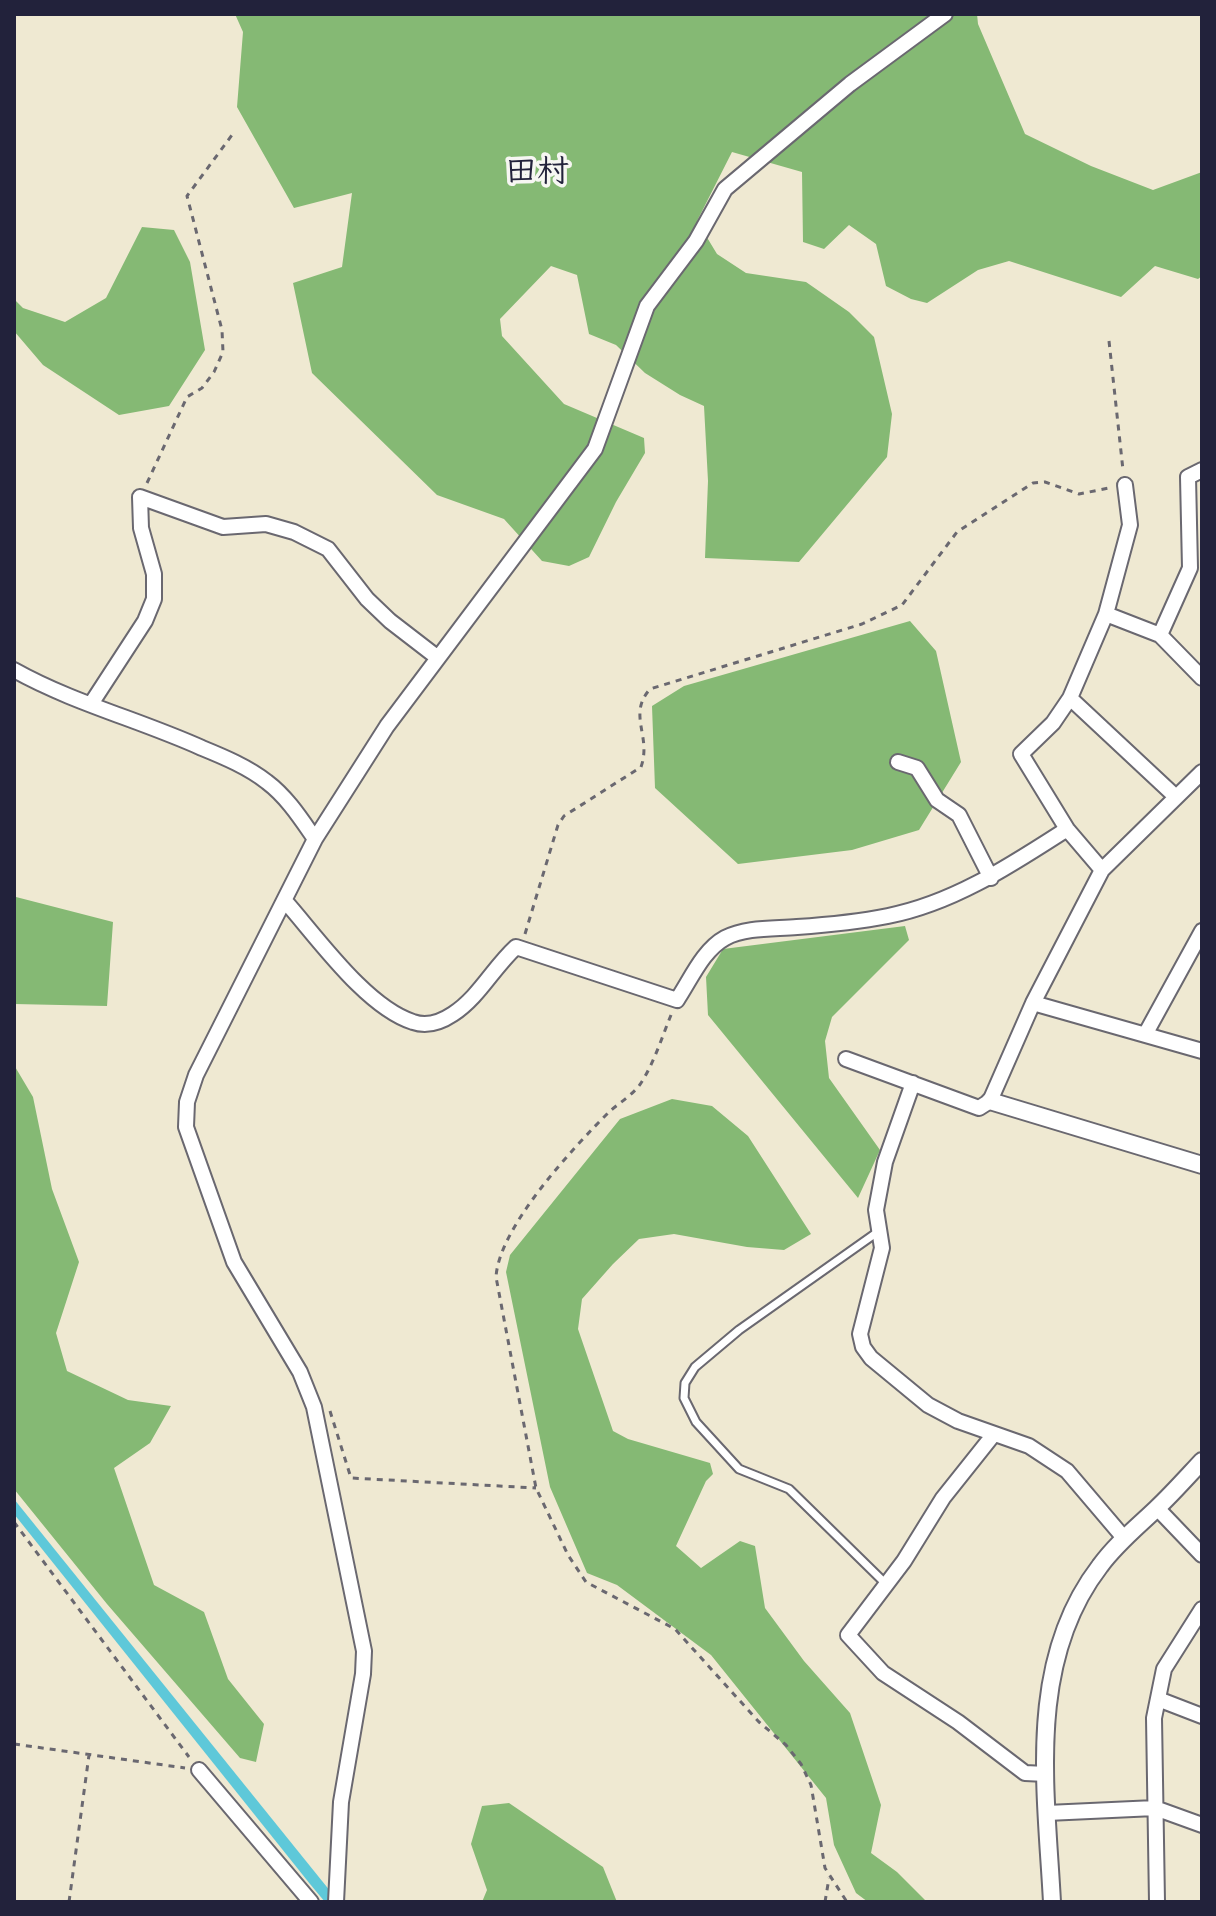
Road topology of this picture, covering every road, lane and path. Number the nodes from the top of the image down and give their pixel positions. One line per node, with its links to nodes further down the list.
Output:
1 (945, 14): 10 (street)
2 (232, 135): 6 (path)
3 (1109, 341): 5 (path)
4 (1202, 470): 7 (street)
5 (1125, 485): 8 (street); 24 (path)
6 (140, 497): 10 (street); 14 (street)
7 (1196, 568): 9 (street)
8 (1106, 614): 9 (street); 13 (street)
9 (1160, 635): 12 (street)
10 (438, 658): 19 (street)
11 (14, 670): 14 (street)
12 (1202, 678)
13 (1070, 698): 17 (street); 18 (street)
14 (91, 704): 19 (street)
15 (898, 762): 21 (street)
16 (1202, 772): 17 (street)
17 (1176, 797): 20 (street)
18 (1067, 829): 20 (street); 21 (street)
19 (315, 839): 22 (street)
20 (1102, 870): 26 (street)
21 (991, 878): 25 (street)
22 (285, 901): 24 (street); 34 (street)
23 (1202, 931): 27 (street)
24 (520, 949): 25 (street)
25 (677, 1000): 37 (path)
26 (1033, 1003): 27 (street); 31 (street)
27 (1146, 1033): 28 (street)
28 (1202, 1051)
29 (846, 1059): 30 (street)
30 (913, 1083): 31 (street); 33 (street)
31 (990, 1101): 32 (street)
32 (1202, 1165)
33 (879, 1231): 35 (street); 42 (lane)
34 (314, 1407): 37 (path); 54 (street)
35 (994, 1434): 40 (street); 42 (street)
36 (1202, 1461): 38 (street)
37 (536, 1488): 53 (path)
38 (1157, 1508): 40 (street); 41 (street)
39 (14, 1522): 48 (path)
40 (1124, 1538): 49 (street)
41 (1202, 1555)
42 (886, 1584): 49 (street)
43 (1202, 1609): 44 (street)
44 (1158, 1699): 45 (street); 50 (street)
45 (1202, 1716)
46 (14, 1744): 47 (path)
47 (89, 1755): 48 (path); 55 (path)
48 (199, 1770): 56 (street)
49 (1046, 1774): 51 (street)
50 (1155, 1808): 51 (street); 52 (street); 60 (street)
51 (1047, 1813): 59 (street)
52 (1202, 1825)
53 (830, 1876): 57 (path); 58 (path)
54 (336, 1898)
55 (69, 1902)
56 (311, 1902)
57 (825, 1902)
58 (847, 1902)
59 (1052, 1902)
60 (1157, 1902)

